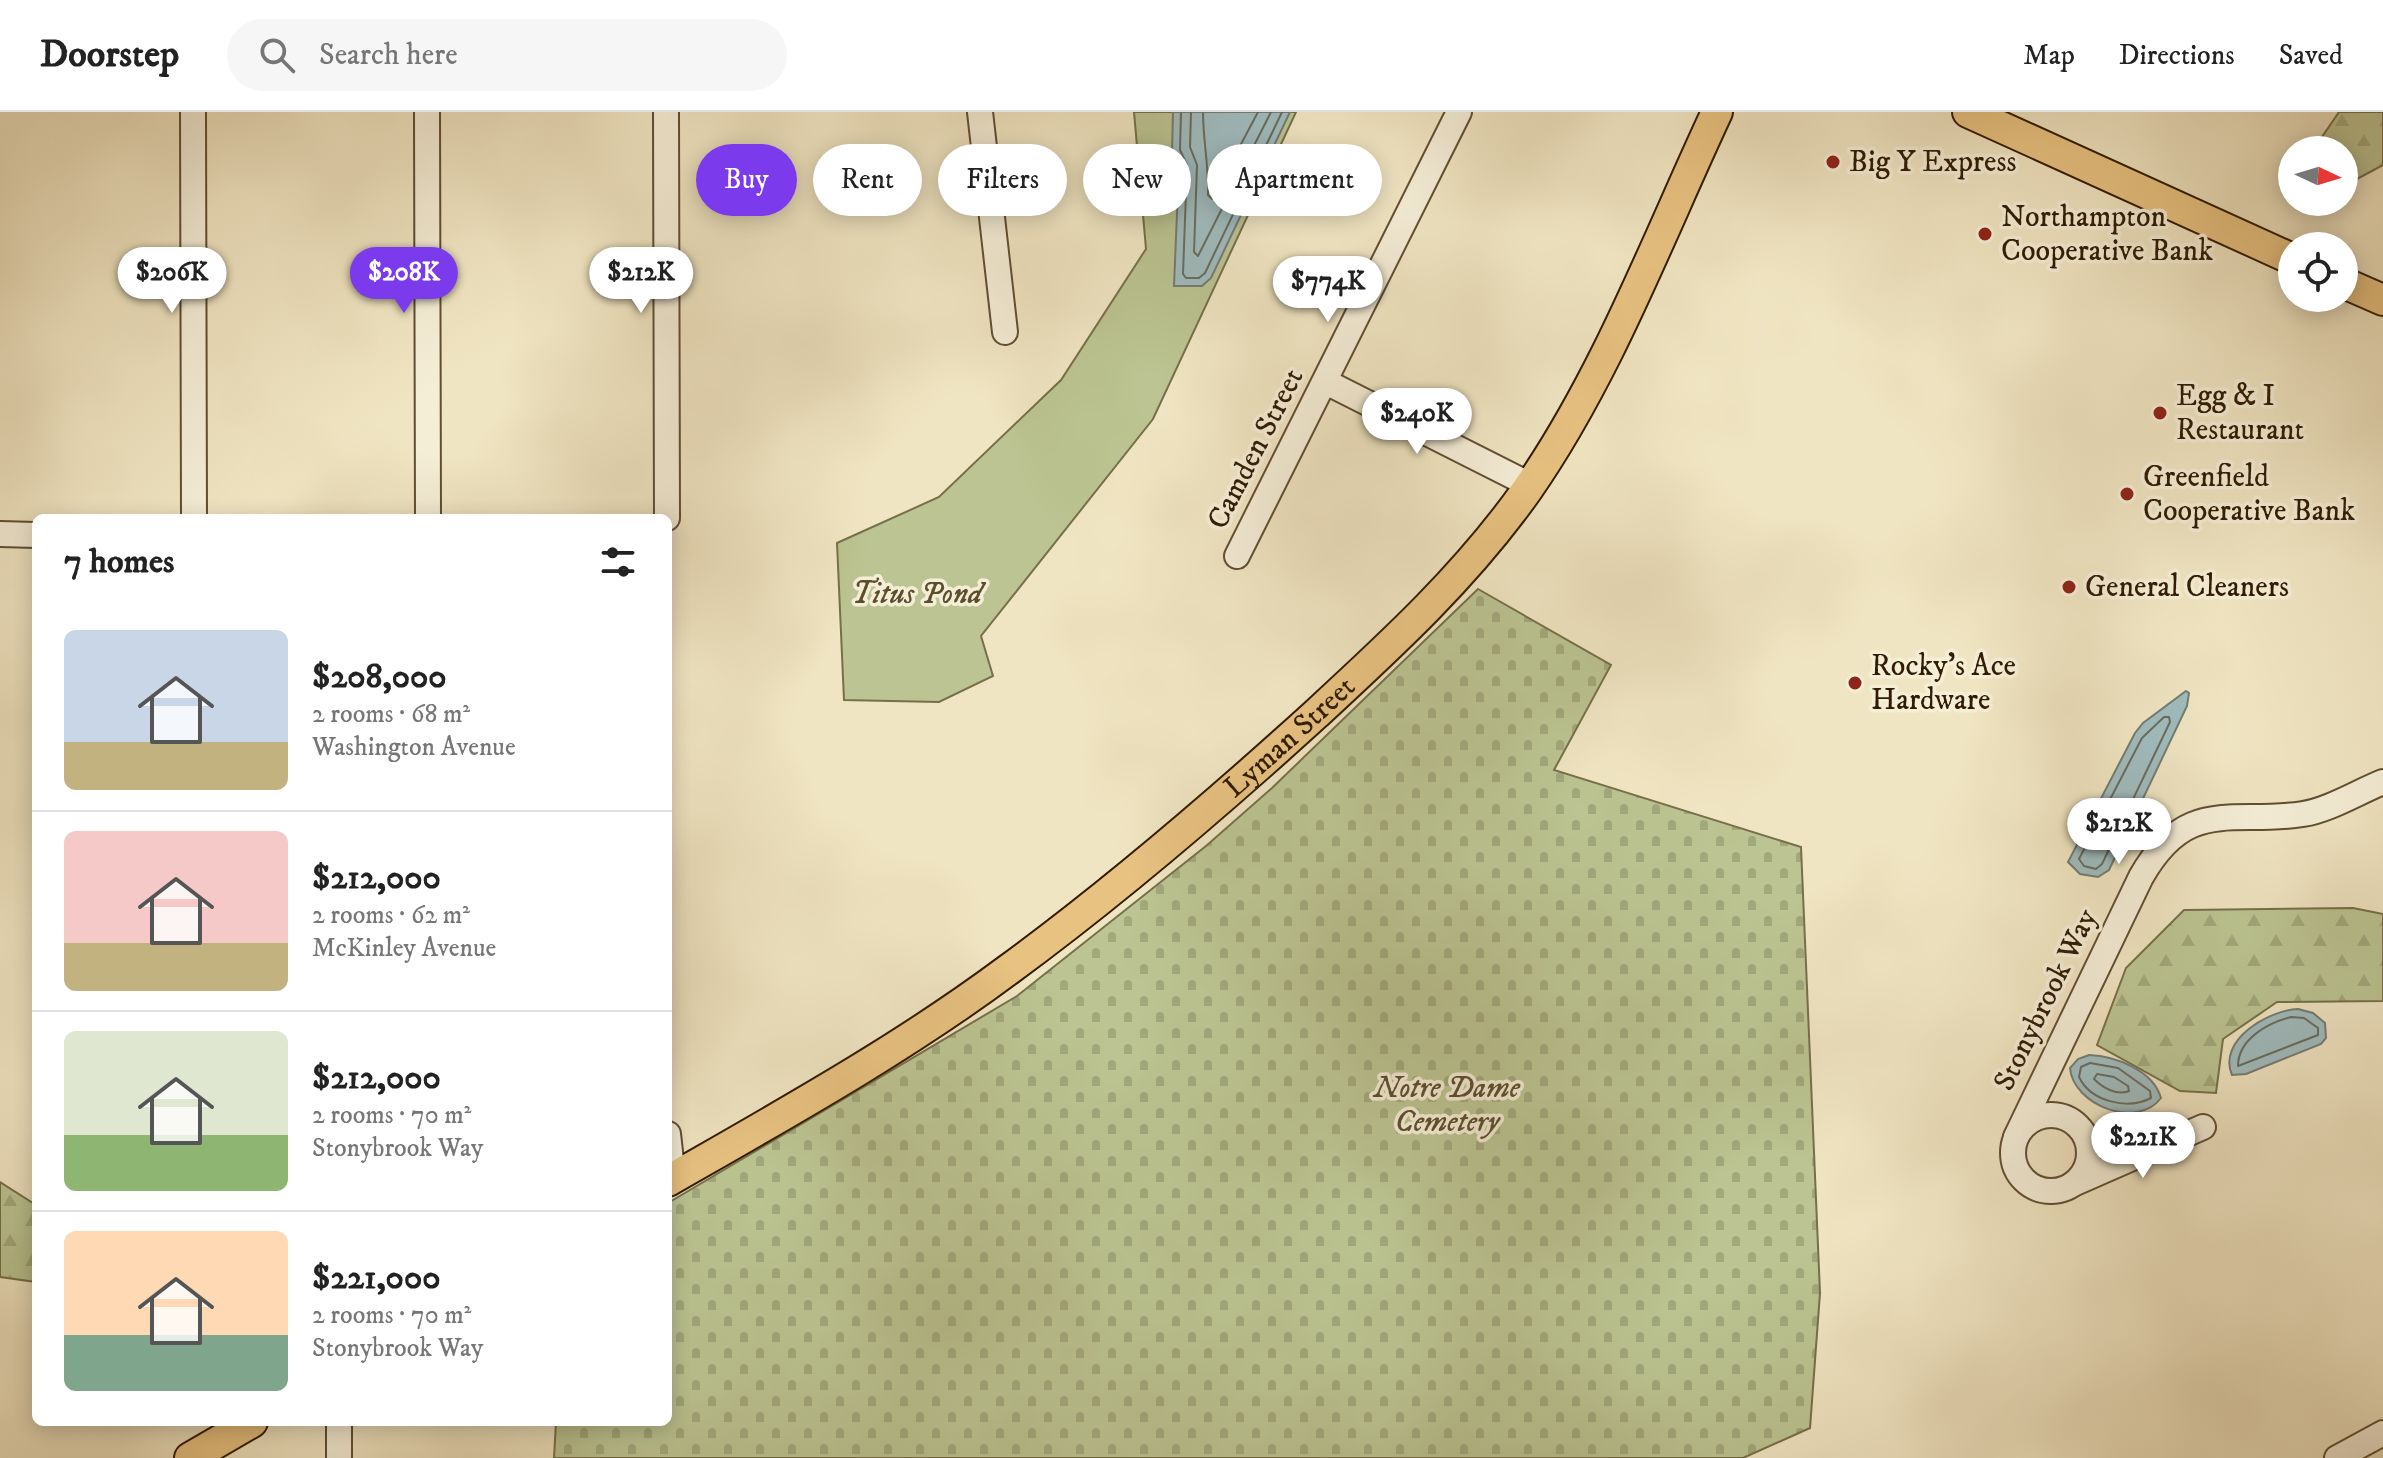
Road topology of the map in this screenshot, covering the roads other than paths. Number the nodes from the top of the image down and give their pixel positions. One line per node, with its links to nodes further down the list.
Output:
1 (193, 112): 14 (street)
2 (427, 112): 15 (street)
3 (666, 112): 16 (street)
4 (980, 112): 11 (street)
5 (1459, 112): 12 (street, Camden Street)
6 (1717, 112): 13 (main road, Lyman Street)
7 (1975, 114): 8 (main road)
8 (2278, 253)
9 (2358, 289): 10 (main road)
10 (2383, 300)
11 (1005, 332)
12 (1326, 382): 13 (street); 19 (street, Camden Street)
13 (1530, 485): 23 (main road, Lyman Street)
14 (194, 514)
15 (428, 514)
16 (667, 514)
17 (0, 534): 18 (street)
18 (32, 535)
19 (1237, 556)
20 (2383, 782): 22 (street, Stonybrook Way)
21 (2203, 1127): 24 (street)
22 (2016, 1137): 24 (street, Stonybrook Way); 24 (street, Stonybrook Way)
23 (672, 1179)
24 (2064, 1188)
25 (245, 1426): 28 (main road)
26 (339, 1426): 29 (street)
27 (2383, 1433): 30 (street)
28 (190, 1458)
29 (339, 1458)
30 (2337, 1458)

